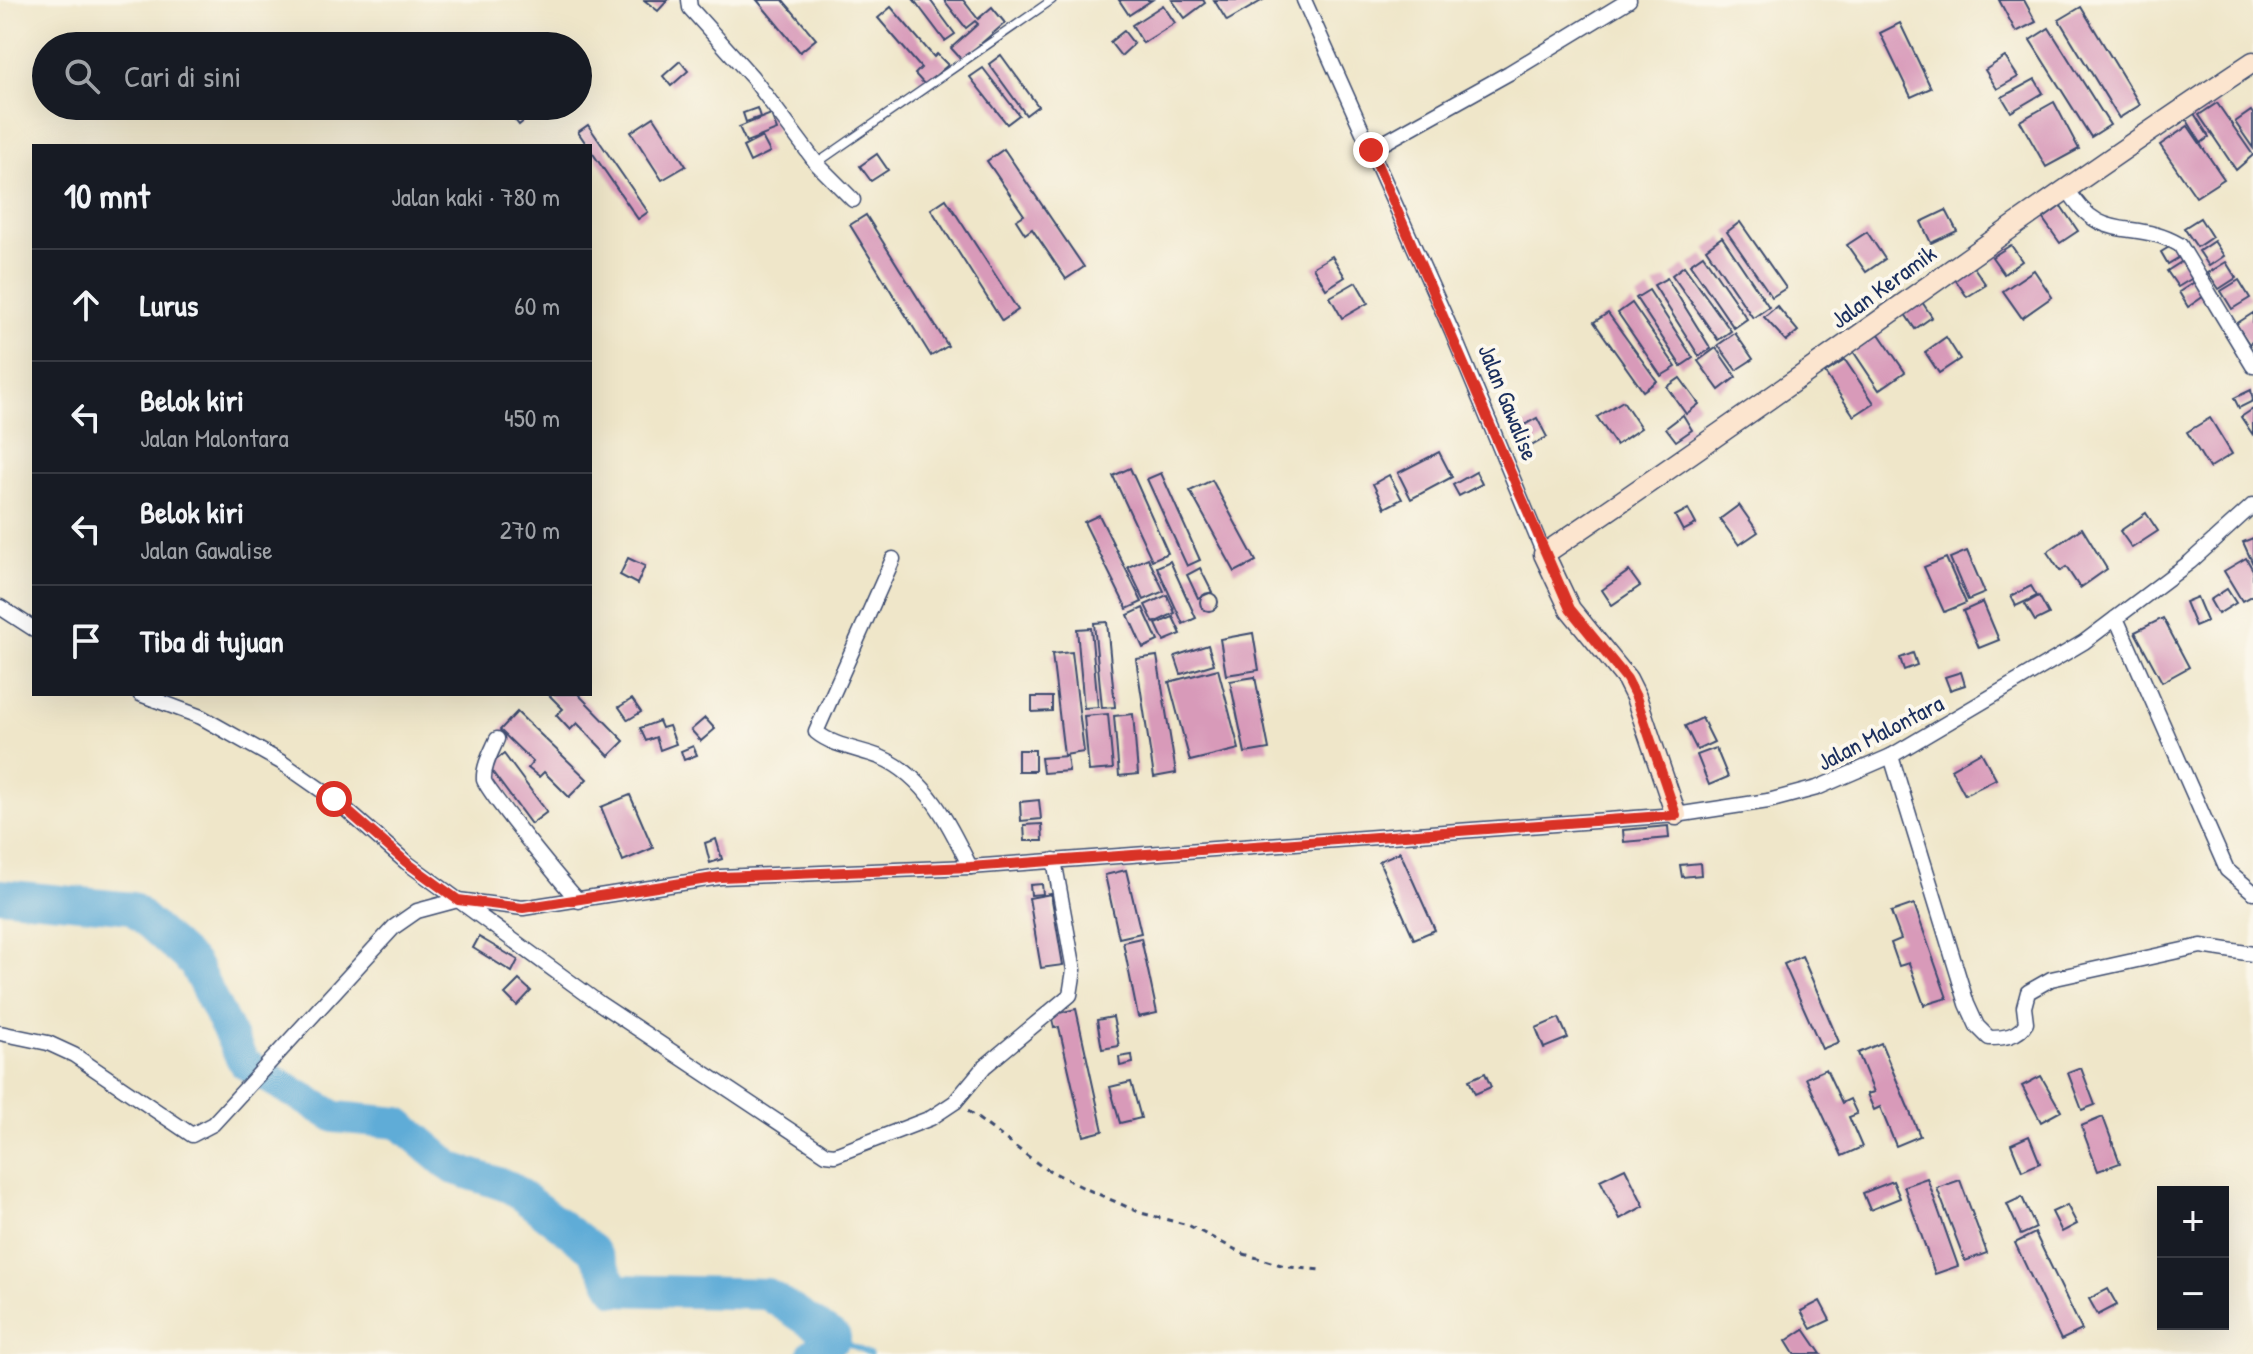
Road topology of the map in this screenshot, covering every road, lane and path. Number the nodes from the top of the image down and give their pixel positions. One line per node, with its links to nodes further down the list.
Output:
1 (689, 0): 7 (street)
2 (1052, 0): 7 (lane)
3 (1304, 0): 6 (street, Jalan Gawalise)
4 (1629, 0): 6 (street)
5 (2253, 62): 8 (street, Jalan Keramik)
6 (1371, 150): 12 (street, Jalan Gawalise)
7 (817, 164): 9 (street)
8 (2067, 188): 10 (street); 12 (street, Jalan Keramik)
9 (853, 200)
10 (2253, 366)
11 (2253, 505): 15 (street, Jalan Malontara)
12 (1544, 554): 20 (street, Jalan Gawalise)
13 (893, 559): 22 (street)
14 (0, 607): 16 (street)
15 (2116, 618): 19 (street, Jalan Malontara); 23 (street)
16 (32, 628)
17 (145, 696): 24 (street)
18 (497, 739): 25 (street)
19 (1891, 756): 20 (street, Jalan Malontara); 26 (street)
20 (1676, 815): 21 (street, Jalan Malontara)
21 (1054, 860): 22 (street, Jalan Malontara); 28 (street)
22 (970, 867): 25 (street, Jalan Malontara)
23 (2253, 892)
24 (458, 900): 25 (street, Jalan Malontara); 27 (street); 28 (street)
25 (579, 901)
26 (2253, 954)
27 (0, 1033)
28 (955, 1102): 29 (path)
29 (1320, 1270)

